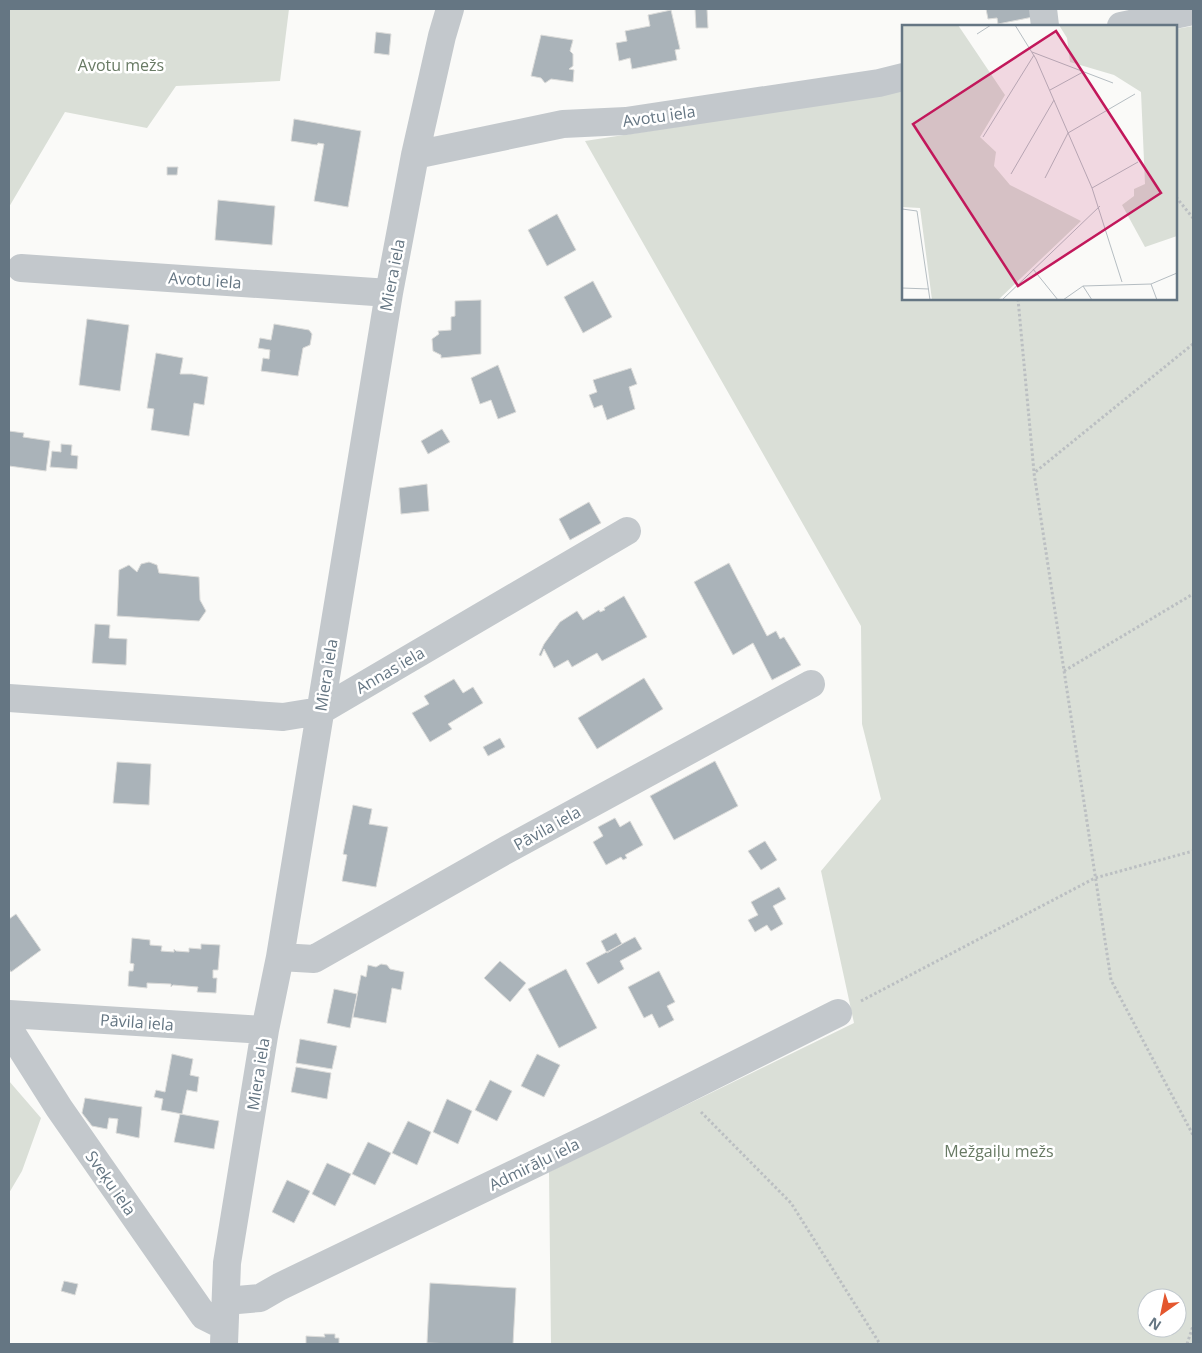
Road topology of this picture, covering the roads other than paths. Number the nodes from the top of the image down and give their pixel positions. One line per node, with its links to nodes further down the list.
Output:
1 (450, 9): 7 (street, Miera iela)
2 (1043, 9): 4 (street)
3 (1193, 11): 5 (street)
4 (1045, 25)
5 (1126, 25)
6 (902, 77): 7 (street, Avotu iela)
7 (415, 155): 9 (street, Miera iela)
8 (21, 268): 9 (street, Avotu iela)
9 (388, 293): 13 (street, Miera iela)
10 (627, 531): 13 (street, Annas iela)
11 (811, 684): 14 (street, Pāvila iela)
12 (9, 698): 13 (street, Annas iela)
13 (320, 711): 14 (street, Miera iela)
14 (280, 957): 18 (street, Miera iela)
15 (838, 1013): 19 (street, Admirāļu iela)
16 (9, 1014): 18 (street, Pāvila iela)
17 (9, 1030): 19 (street, Sveķu iela)
18 (264, 1030): 19 (street, Miera iela)
19 (225, 1324)

